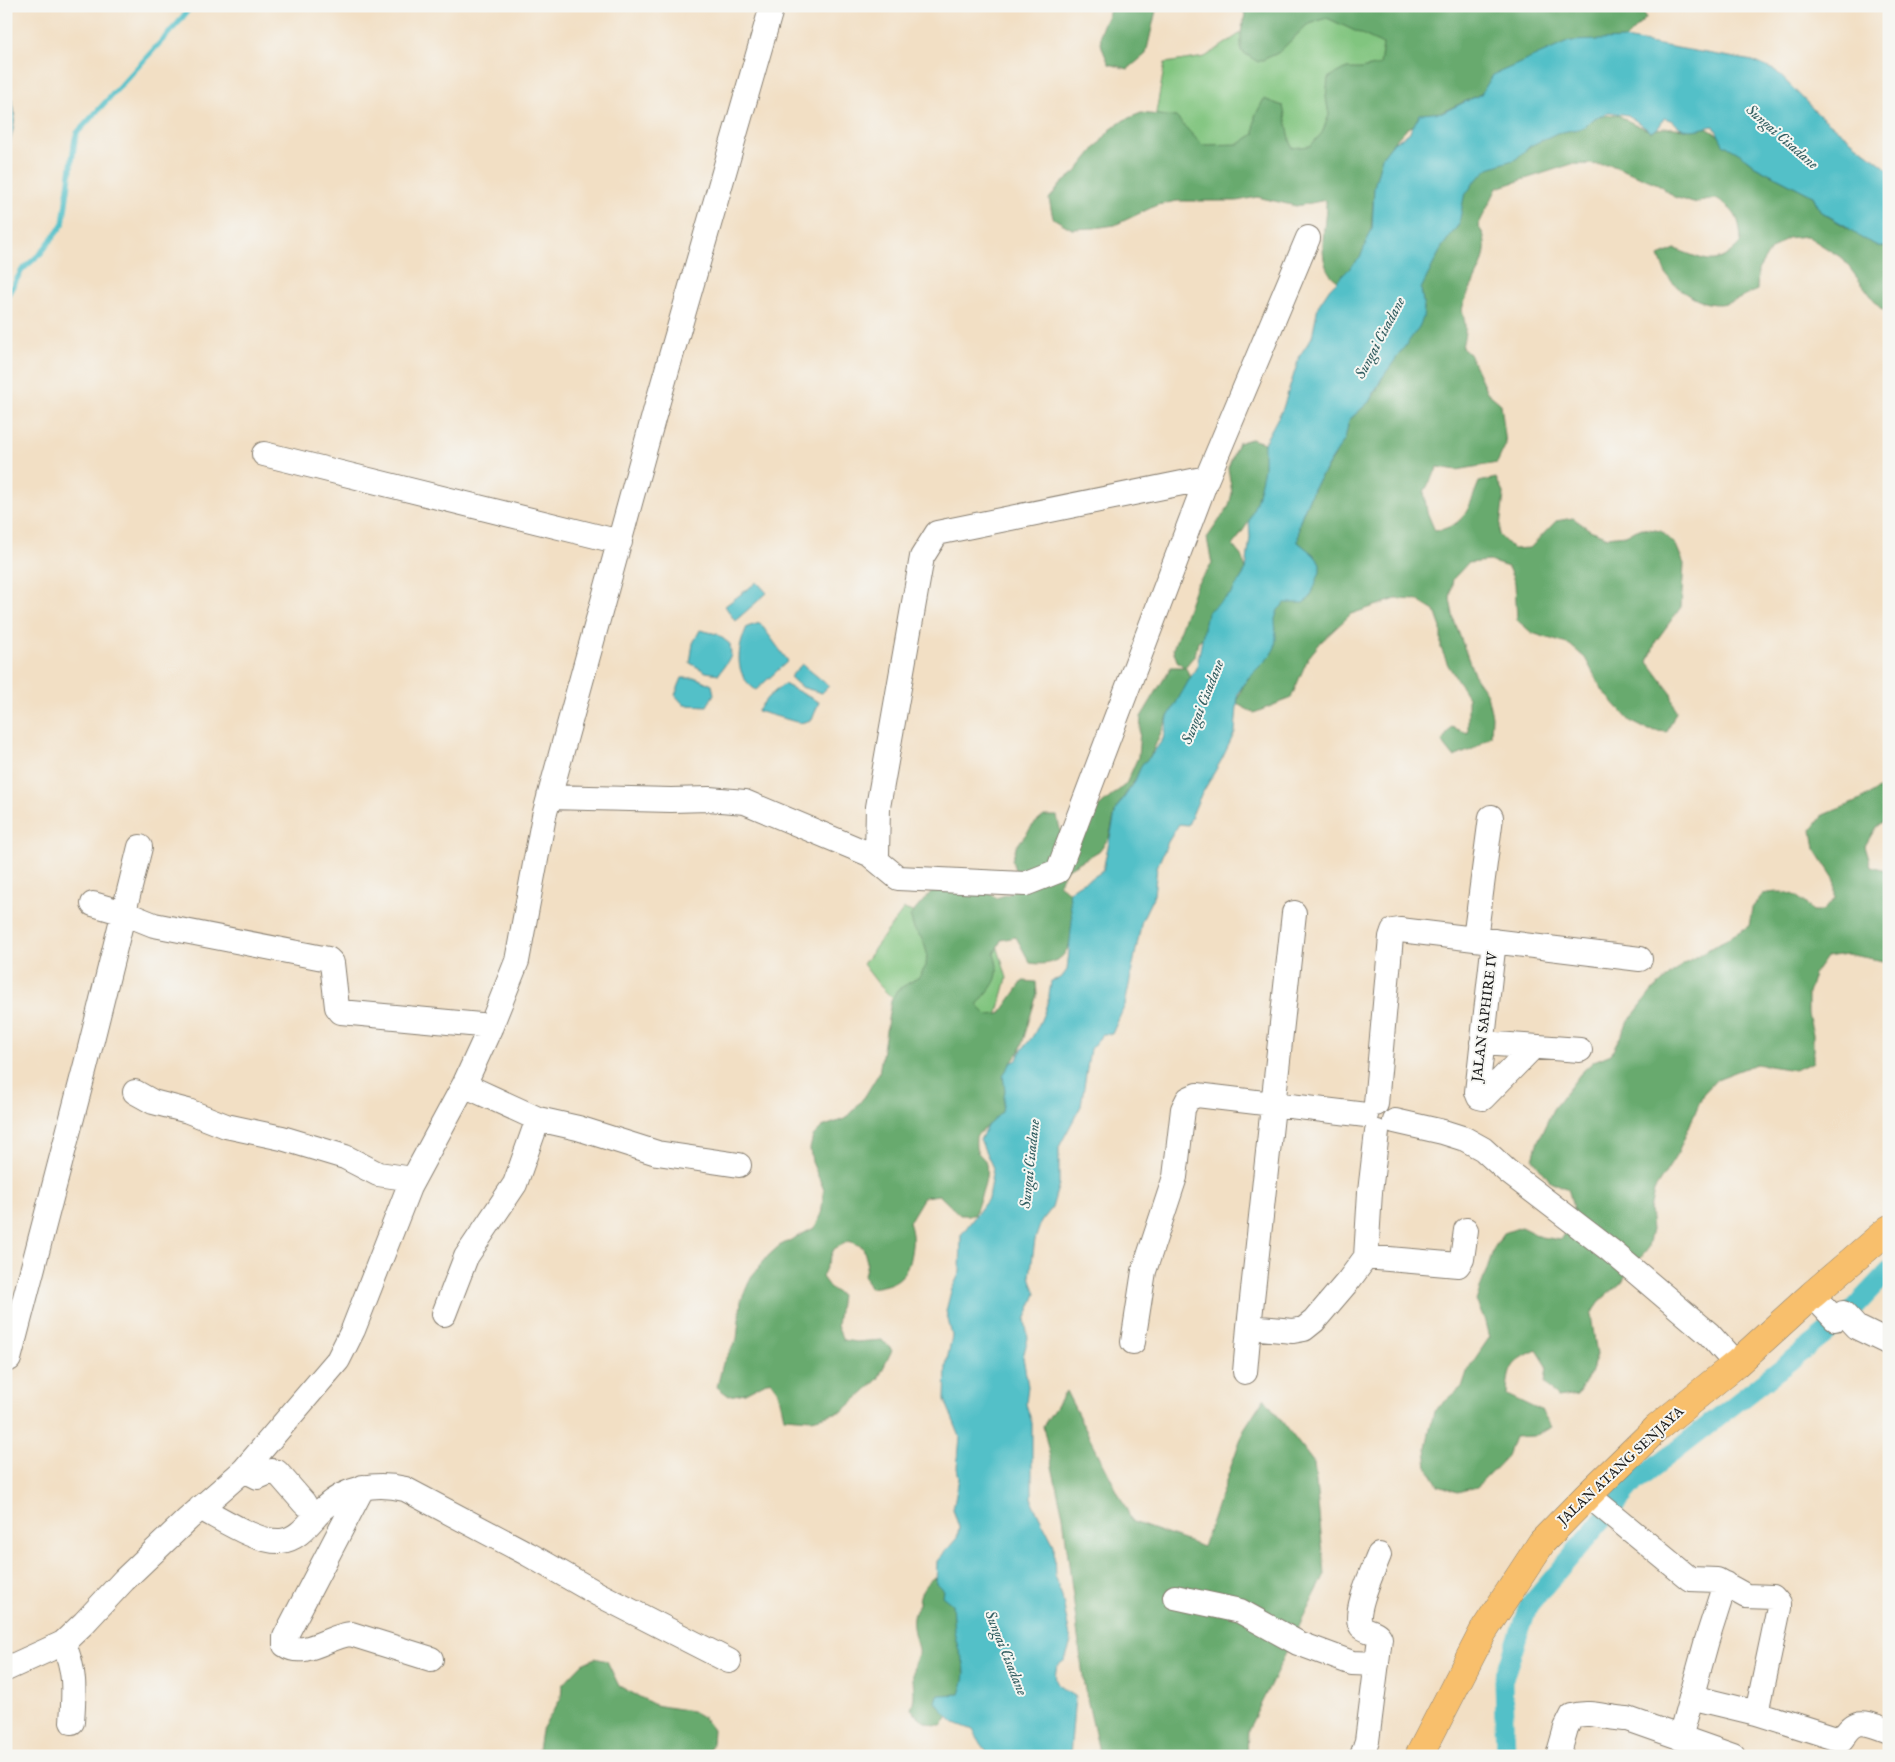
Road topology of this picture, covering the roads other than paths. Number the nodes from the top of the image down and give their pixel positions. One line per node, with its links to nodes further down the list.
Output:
1 (772, 6): 5 (street)
2 (1308, 238): 4 (street)
3 (264, 454): 5 (street)
4 (1207, 478): 9 (street); 9 (street)
5 (620, 542): 6 (street)
6 (549, 797): 9 (street); 15 (street)
7 (1490, 817): 13 (street, JALAN SAPHIRE IV)
8 (140, 847): 11 (street)
9 (869, 854)
10 (93, 904): 11 (street)
11 (124, 913): 15 (street); 34 (street)
12 (1294, 913): 21 (street)
13 (1484, 940): 14 (street); 16 (street, JALAN SAPHIRE IV); 22 (street)
14 (1640, 959)
15 (491, 1026): 19 (street)
16 (1482, 1043): 17 (street); 17 (street, JALAN SAPHIRE IV)
17 (1533, 1047): 18 (street)
18 (1580, 1050)
19 (464, 1085): 23 (street); 25 (street)
20 (135, 1092): 25 (street)
21 (1273, 1103): 22 (street); 31 (street); 32 (street)
22 (1378, 1118): 28 (street); 35 (street)
23 (538, 1119): 24 (street); 30 (street)
24 (739, 1165)
25 (413, 1179): 37 (street)
26 (1889, 1229): 29 (main road, JALAN ATANG SENJAYA)
27 (1466, 1230): 28 (street)
28 (1366, 1256): 31 (street)
29 (1812, 1295): 33 (street); 35 (main road, JALAN ATANG SENJAYA)
30 (444, 1314)
31 (1249, 1327): 36 (street)
32 (1133, 1342)
33 (1889, 1343)
34 (10, 1359)
35 (1736, 1364): 40 (main road, JALAN ATANG SENJAYA)
36 (1245, 1372)
37 (244, 1470): 39 (street); 41 (street)
38 (363, 1487): 42 (street); 43 (street); 49 (street)
39 (304, 1503)
40 (1599, 1504): 45 (street); 59 (main road, JALAN ATANG SENJAYA)
41 (200, 1508): 42 (street); 47 (street)
42 (295, 1538): 43 (street)
43 (328, 1554): 48 (street)
44 (1379, 1555): 50 (street)
45 (1725, 1584): 52 (street); 53 (street)
46 (1175, 1597): 50 (street)
47 (63, 1643): 51 (street); 54 (street)
48 (431, 1659)
49 (729, 1661)
50 (1377, 1664): 58 (street)
51 (6, 1668)
52 (1691, 1697): 53 (street); 56 (street)
53 (1757, 1713): 57 (street)
54 (72, 1722)
55 (1889, 1732): 57 (street)
56 (1680, 1738): 60 (street); 61 (street)
57 (1840, 1748)
58 (1362, 1756)
59 (1419, 1756)
60 (1558, 1756)
61 (1733, 1756)

